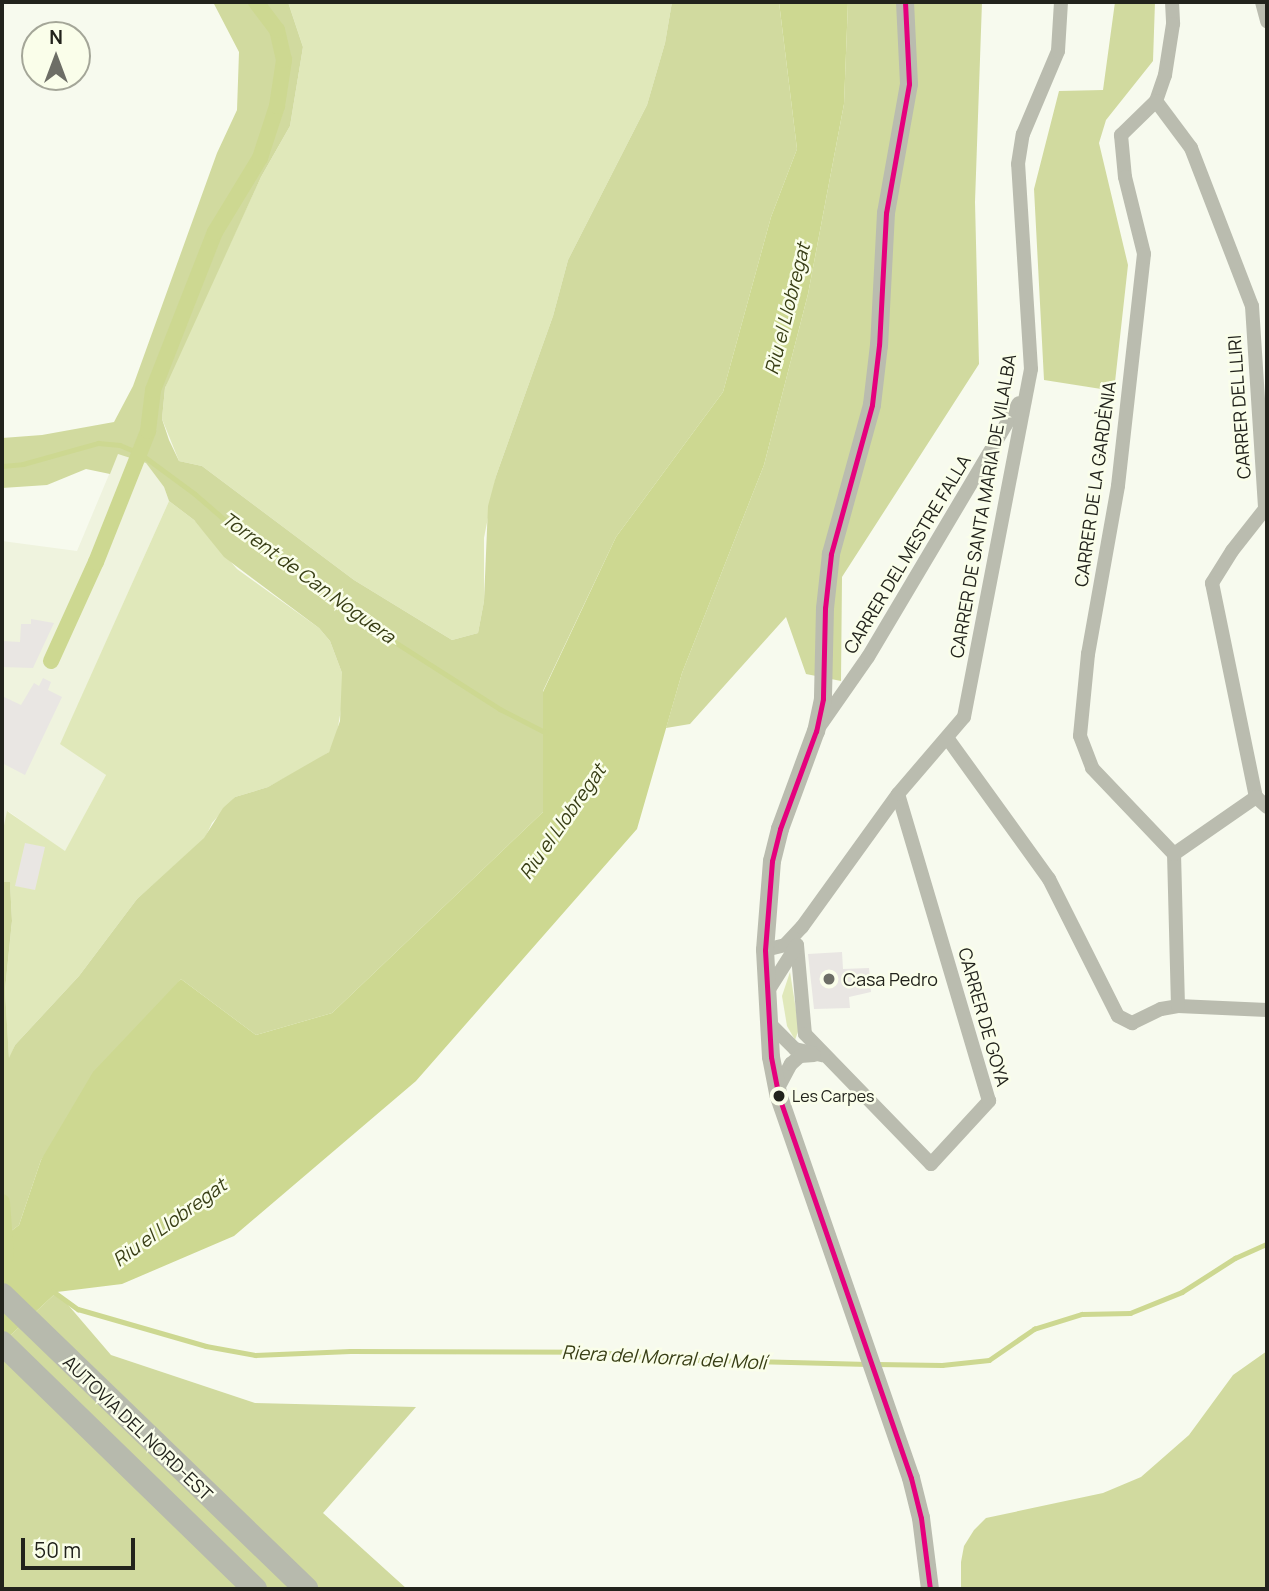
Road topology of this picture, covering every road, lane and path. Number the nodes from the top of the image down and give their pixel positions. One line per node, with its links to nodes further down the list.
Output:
1 (905, 2): 8 (street)
2 (1061, 2): 7 (street, CARRER DE SANTA MARIA DE VILALBA)
3 (1172, 2): 6 (street)
4 (1263, 3): 5 (street)
5 (1267, 21)
6 (1156, 101): 11 (street, CARRER DEL LLIRI); 12 (street, CARRER DE LA GARDÈNIA)
7 (1025, 393): 8 (street, CARRER DEL MESTRE FALLA); 9 (street, CARRER DE SANTA MARIA DE VILALBA)
8 (816, 731): 15 (street)
9 (948, 739): 10 (street, CARRER DE SANTA MARIA DE VILALBA); 17 (street)
10 (898, 794): 13 (street, CARRER DE SANTA MARIA DE VILALBA); 20 (street, CARRER DE GOYA)
11 (1262, 802): 12 (street)
12 (1174, 854): 17 (street)
13 (802, 927): 14 (street, CARRER DE SANTA MARIA DE VILALBA); 15 (street, CARRER DE SANTA MARIA DE VILALBA)
14 (797, 945): 16 (street, CARRER DE SANTA MARIA DE VILALBA); 20 (street, CARRER DE GOYA)
15 (765, 950): 16 (street)
16 (766, 994): 19 (street)
17 (1178, 1006): 18 (street)
18 (1267, 1010)
19 (768, 1022): 20 (street, CARRER DE GOYA); 21 (street)
20 (822, 1055): 21 (street)
21 (777, 1090): 26 (street)
22 (2, 1295): 24 (highway, AUTOVIA DEL NORD-EST)
23 (2, 1343): 25 (highway, AUTOVIA DEL NORD-EST)
24 (300, 1584)
25 (255, 1589)
26 (930, 1589)

